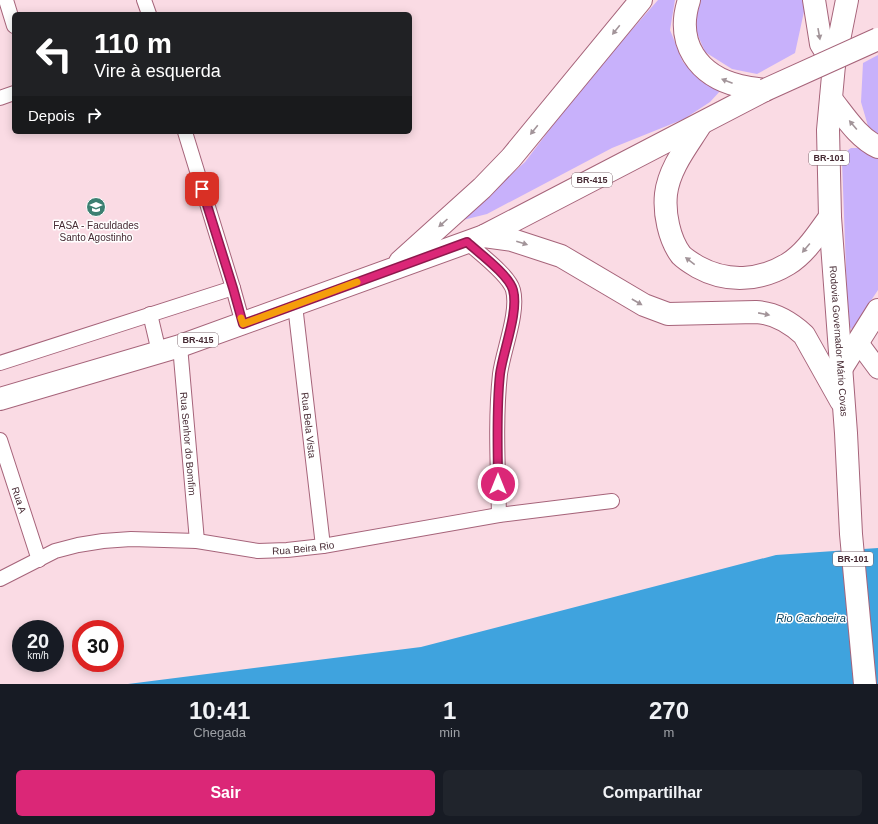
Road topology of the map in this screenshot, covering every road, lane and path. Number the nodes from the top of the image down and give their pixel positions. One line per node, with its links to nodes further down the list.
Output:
1 (6, 0): 8 (street)
2 (144, 0): 7 (street)
3 (641, 0): 20 (highway, one-way to 20)
4 (689, 0): 11 (highway, one-way to 4)
5 (814, 0): 10 (highway, one-way to 10)
6 (847, 0): 10 (highway, Rodovia Governador Mário Covas / BR-101)
7 (148, 12)
8 (12, 20)
9 (878, 39): 11 (highway, BR-415, bridge)
10 (834, 65): 14 (highway, Rodovia Governador Mário Covas / BR-101)
11 (765, 90): 15 (highway, BR-415)
12 (12, 94): 13 (street)
13 (0, 98)
14 (831, 99): 17 (highway, one-way to 14); 18 (highway, Rodovia Governador Mário Covas / BR-101)
15 (702, 123): 18 (highway, one-way to 15); 19 (highway, BR-415)
16 (186, 134): 21 (street)
17 (878, 147)
18 (830, 217): 30 (highway, Rodovia Governador Mário Covas / BR-101)
19 (475, 239): 20 (highway, BR-415); 33 (highway, one-way to 33); 36 (street)
20 (393, 268): 22 (highway, BR-415)
21 (233, 288): 24 (street); 25 (street)
22 (295, 305): 25 (highway, BR-415); 38 (street, Rua Bela Vista)
23 (878, 310): 26 (highway)
24 (150, 314): 28 (street); 29 (street)
25 (243, 324): 27 (highway, BR-415)
26 (858, 342): 30 (highway); 31 (street)
27 (180, 346): 28 (highway, BR-415); 37 (street, Rua Senhor do Bomfim)
28 (159, 352): 32 (highway, BR-415)
29 (0, 363)
30 (841, 369): 33 (highway, Rodovia Governador Mário Covas / BR-101)
31 (878, 369)
32 (0, 400)
33 (843, 405): 41 (highway, Rodovia Governador Mário Covas / BR-101)
34 (0, 440): 39 (street, Rua A)
35 (612, 501): 36 (street, Rua Beira Rio)
36 (498, 515): 38 (street, Rua Beira Rio)
37 (197, 541): 38 (street, Rua Beira Rio); 39 (street, Rua Beira Rio)
38 (323, 546)
39 (39, 560): 40 (street, Rua Beira Rio)
40 (0, 579)
41 (865, 684)

